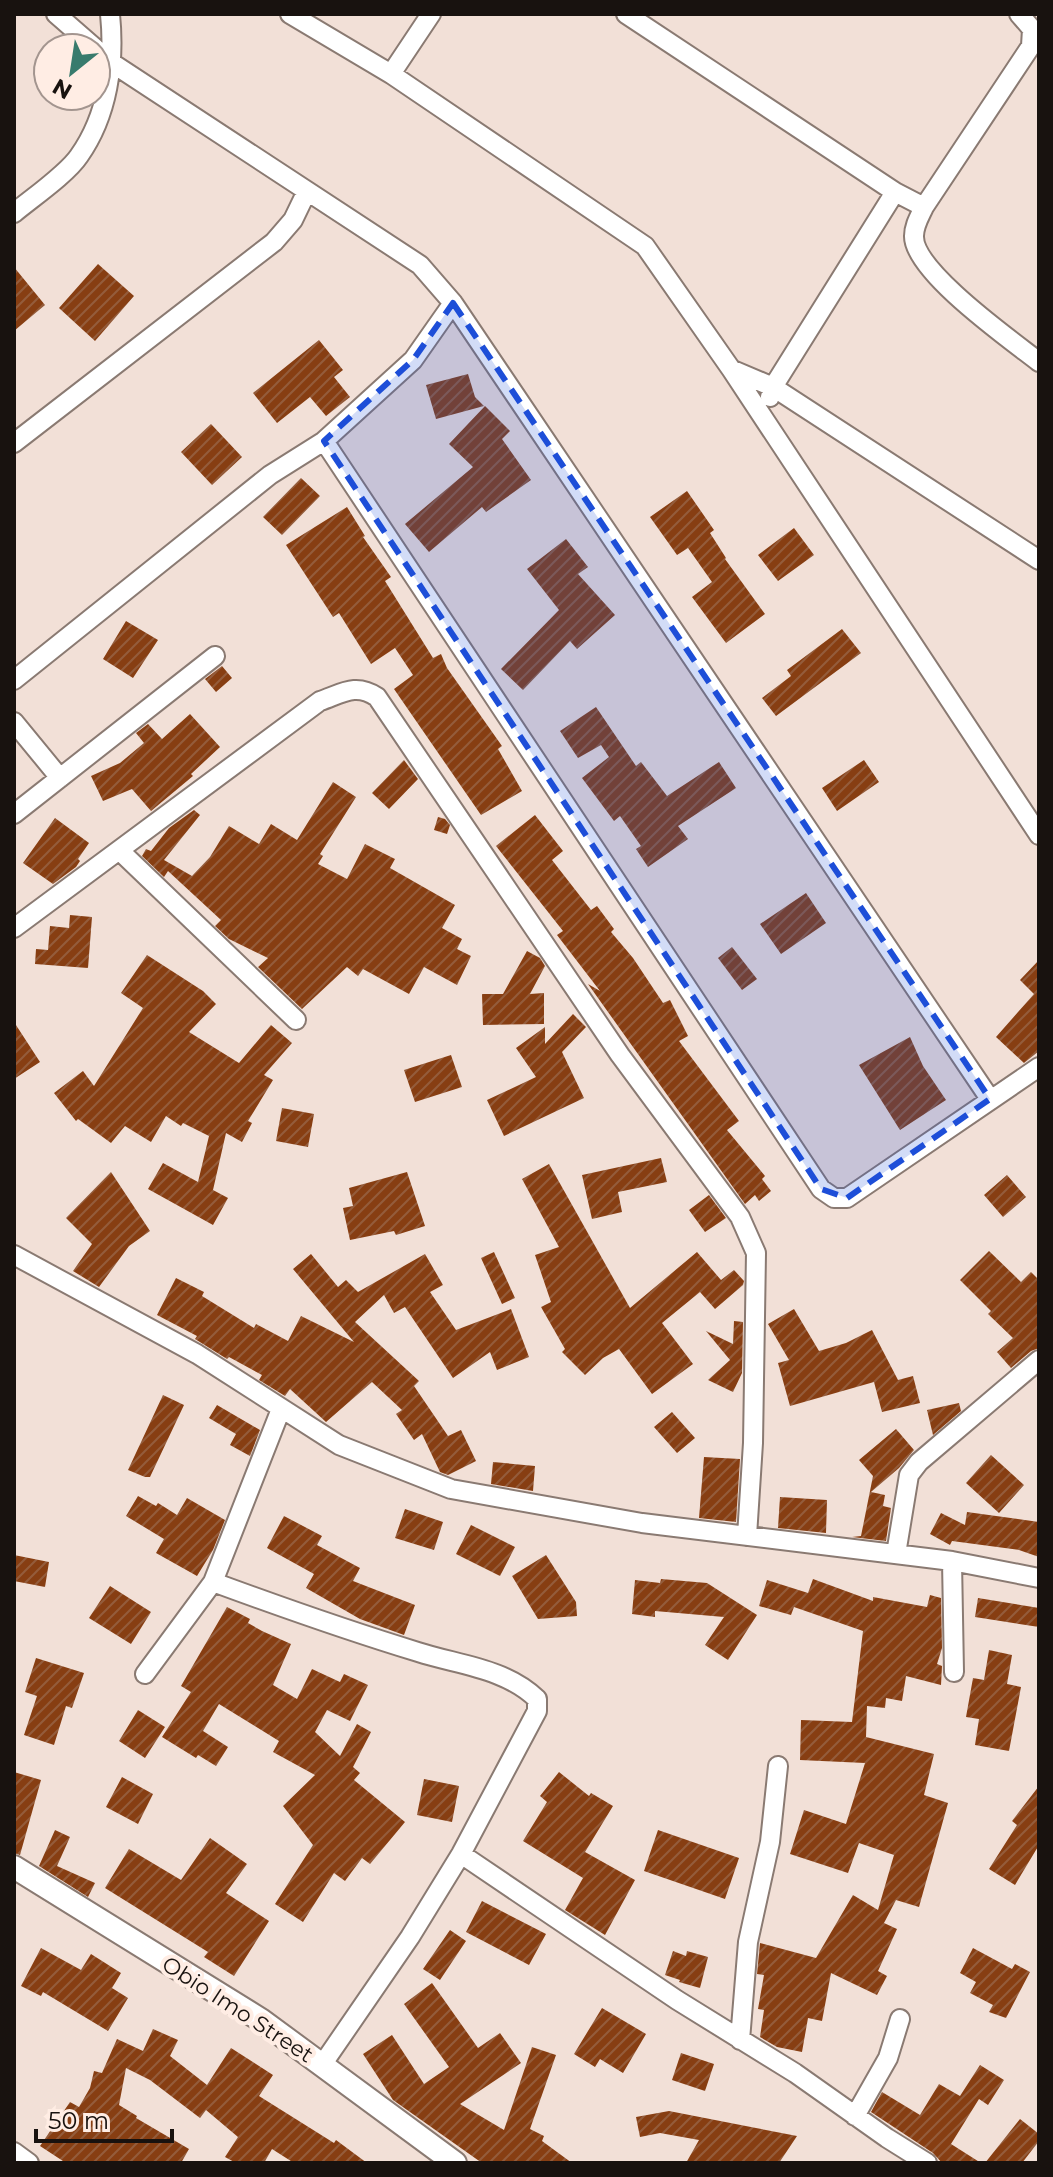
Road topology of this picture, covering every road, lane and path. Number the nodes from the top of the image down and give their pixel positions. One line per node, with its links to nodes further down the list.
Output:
1 (56, 14): 6 (street)
2 (290, 14): 8 (street)
3 (431, 14): 8 (street)
4 (626, 14): 11 (street)
5 (1019, 14): 12 (street)
6 (76, 32)
7 (112, 63): 10 (street)
8 (391, 74): 16 (street)
9 (102, 112): 13 (street)
10 (307, 191): 14 (street); 20 (street)
11 (895, 192): 12 (street); 17 (street)
12 (924, 207): 15 (street)
13 (14, 213)
14 (453, 303): 19 (street); 32 (street)
15 (1036, 354)
16 (731, 369): 17 (street); 18 (street)
17 (773, 387): 18 (street); 21 (street)
18 (764, 419): 27 (street)
19 (324, 441): 23 (street); 32 (street)
20 (14, 443)
21 (1039, 560)
22 (215, 656): 25 (street)
23 (14, 680)
24 (14, 722): 25 (street)
25 (60, 778): 26 (street)
26 (14, 814)
27 (1039, 835)
28 (120, 851): 29 (street); 30 (street); 36 (street)
29 (14, 928)
30 (296, 1020)
31 (1039, 1067): 32 (street)
32 (990, 1099)
33 (14, 1255): 35 (street)
34 (1039, 1360): 37 (street)
35 (281, 1409): 36 (street); 40 (street)
36 (747, 1536): 37 (street)
37 (896, 1554): 38 (street)
38 (952, 1561): 39 (street); 41 (street)
39 (1039, 1578)
40 (213, 1582): 42 (street); 44 (street)
41 (954, 1672)
42 (145, 1674)
43 (778, 1766): 47 (street)
44 (461, 1854): 47 (street); 48 (street)
45 (14, 1867): 48 (street, Obio Imo Street)
46 (900, 2019): 49 (street)
47 (740, 2040): 49 (street)
48 (322, 2065): 52 (street, Obio Imo Street)
49 (855, 2116): 53 (street)
50 (14, 2152): 51 (street)
51 (29, 2163)
52 (455, 2163)
53 (927, 2163)

